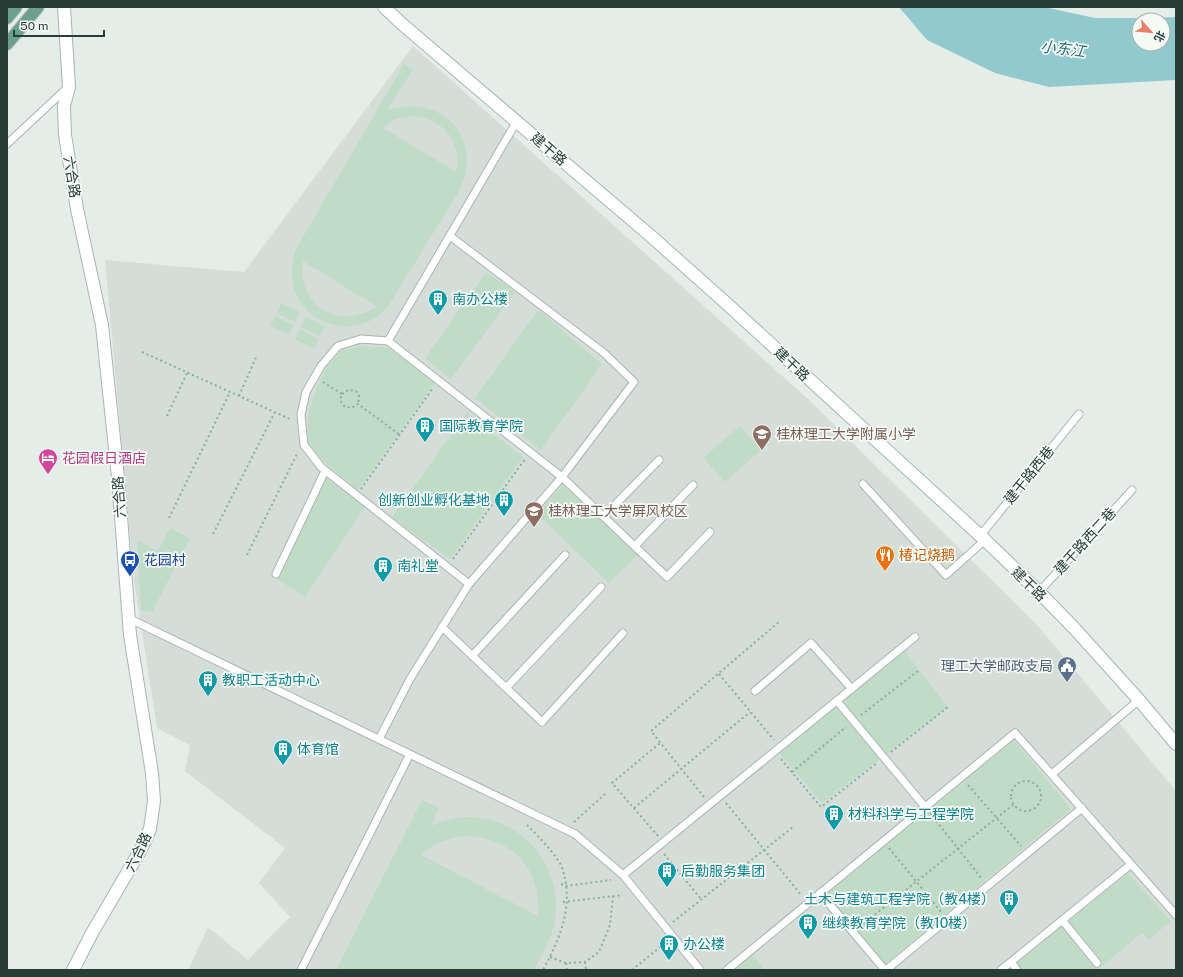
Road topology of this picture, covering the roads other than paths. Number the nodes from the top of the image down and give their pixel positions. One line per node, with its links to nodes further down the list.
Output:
1 (16, 7): 5 (main road)
2 (38, 7): 6 (main road)
3 (64, 7): 7 (main road, 六合路)
4 (384, 7): 8 (main road, 建干路)
5 (7, 18)
6 (7, 44)
7 (69, 87): 9 (lane); 28 (main road, 六合路)
8 (517, 121): 10 (lane); 21 (main road, 建干路)
9 (7, 144)
10 (450, 236): 11 (lane); 15 (lane)
11 (388, 341): 14 (lane); 15 (lane)
12 (1079, 414): 21 (lane, 建干路西巷)
13 (659, 460): 19 (lane)
14 (325, 471): 24 (lane); 25 (lane)
15 (562, 477): 19 (lane); 25 (lane)
16 (863, 484): 21 (lane, 建干路西巷)
17 (693, 485): 22 (lane)
18 (1132, 490): 27 (lane, 建干路西二巷)
19 (604, 516): 22 (lane)
20 (710, 532): 22 (lane)
21 (982, 538): 27 (main road, 建干路)
22 (635, 546)
23 (565, 555): 32 (lane)
24 (276, 574)
25 (470, 584): 29 (lane)
26 (601, 587): 33 (lane)
27 (1039, 592): 36 (main road, 建干路)
28 (128, 618): 38 (lane); 51 (main road, 六合路)
29 (442, 627): 32 (lane); 38 (lane)
30 (623, 633): 33 (lane)
31 (915, 637): 34 (lane)
32 (472, 656): 33 (lane)
33 (506, 688)
34 (852, 689): 35 (lane); 37 (lane)
35 (755, 691)
36 (1139, 700): 39 (main road, 建干路); 41 (lane)
37 (837, 701): 42 (lane); 45 (lane)
38 (379, 739): 40 (lane)
39 (1176, 744)
40 (410, 754): 45 (lane); 52 (lane)
41 (1052, 774): 42 (lane); 43 (lane)
42 (925, 807): 46 (lane)
43 (1082, 808): 44 (lane); 55 (lane)
44 (1130, 865): 47 (lane); 48 (lane)
45 (623, 875): 53 (lane)
46 (820, 893): 54 (lane); 55 (lane)
47 (1176, 915)
48 (1062, 920): 49 (lane); 50 (lane)
49 (1011, 962): 56 (lane); 57 (lane)
50 (1097, 963)
51 (73, 970)
52 (300, 970)
53 (700, 970)
54 (727, 970)
55 (886, 970)
56 (1001, 970)
57 (1017, 970)

